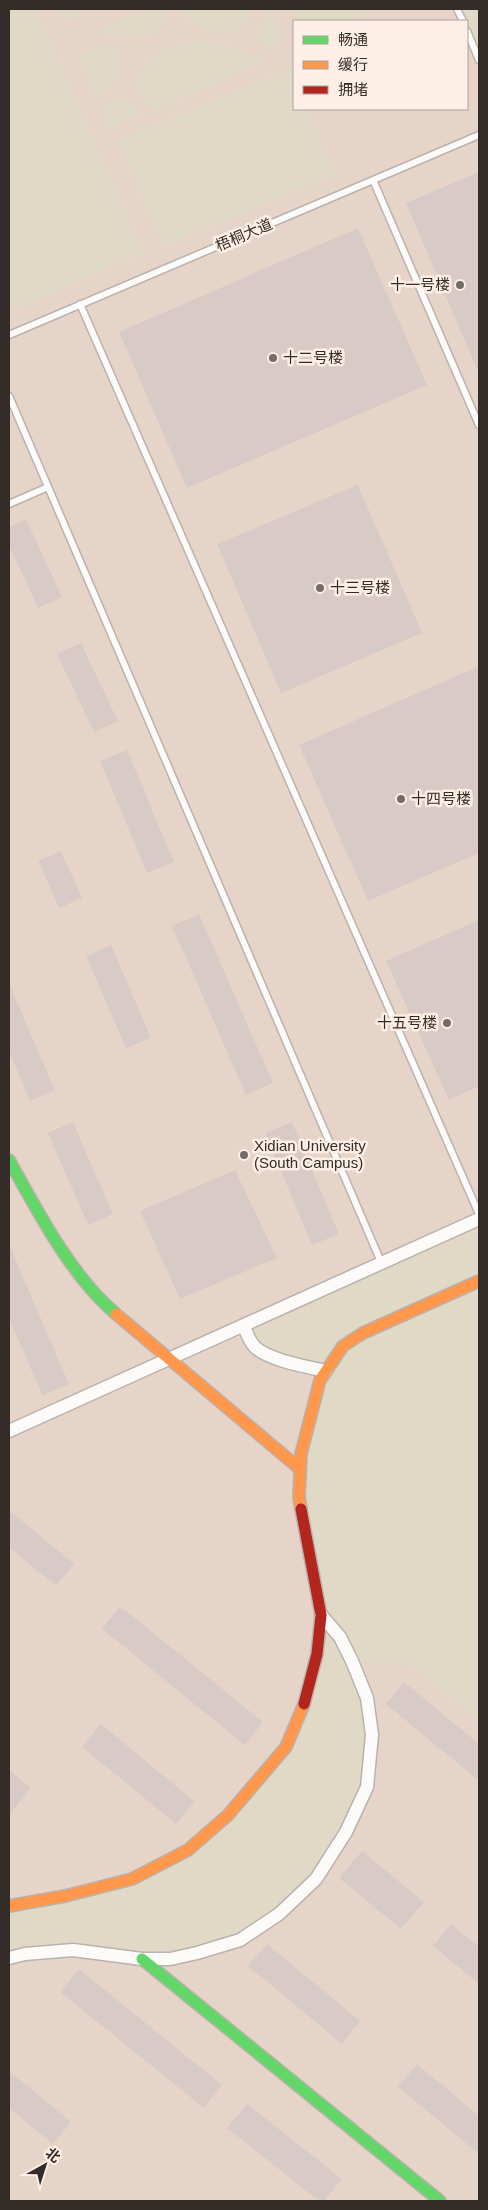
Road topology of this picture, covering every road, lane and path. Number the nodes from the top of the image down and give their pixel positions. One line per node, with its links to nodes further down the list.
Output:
1 (468, 33): 2 (lane)
2 (479, 60)
3 (479, 135): 4 (lane, 梧桐大道)
4 (373, 180): 5 (lane, 梧桐大道); 8 (lane)
5 (80, 304): 6 (lane, 梧桐大道); 12 (lane)
6 (9, 335)
7 (9, 396): 9 (lane)
8 (479, 425)
9 (48, 488): 10 (lane); 14 (lane)
10 (9, 504)
11 (9, 1160): 17 (street)
12 (479, 1214)
13 (479, 1219): 14 (street)
14 (381, 1262): 16 (street)
15 (479, 1281): 18 (street)
16 (244, 1326): 17 (street); 18 (street)
17 (169, 1360): 19 (street); 20 (street)
18 (326, 1371): 20 (street)
19 (9, 1431)
20 (300, 1469): 21 (street)
21 (321, 1614): 22 (street); 24 (street)
22 (9, 1906)
23 (9, 1958): 24 (street)
24 (142, 1959): 25 (street)
25 (440, 2201)

